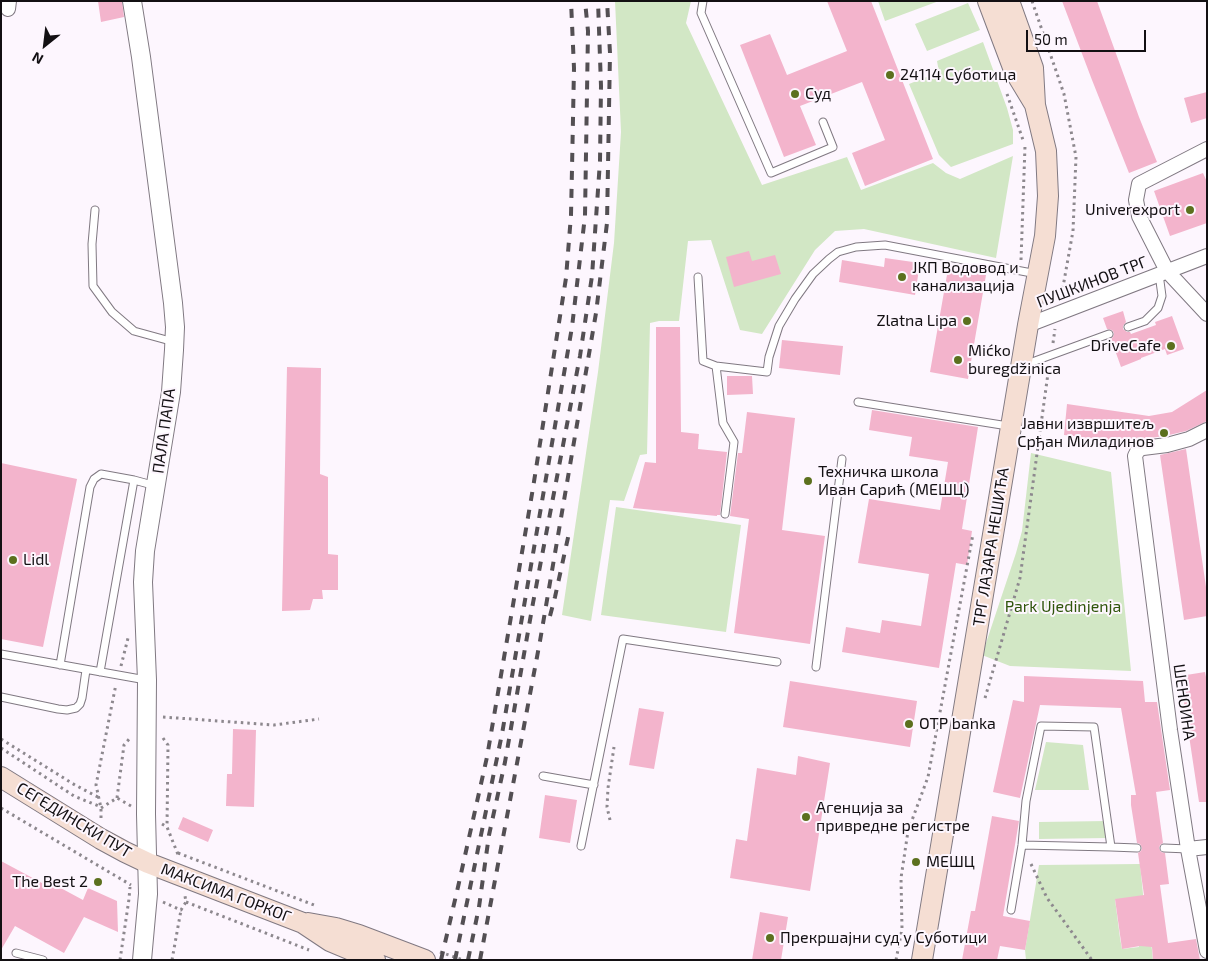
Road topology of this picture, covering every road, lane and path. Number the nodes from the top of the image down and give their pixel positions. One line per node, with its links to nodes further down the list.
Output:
1 (132, 1): 18 (street, ПАЛА ПАПА)
2 (703, 1): 7 (lane)
3 (988, 1): 6 (main road)
4 (1010, 1): 6 (main road)
5 (1005, 91): 11 (path)
6 (1035, 105): 11 (main road, ТРГ ЛАЗАРА НЕШИЋА)
7 (823, 122)
8 (1207, 149): 12 (street, ПУШКИНОВ ТРГ)
9 (95, 210): 18 (lane)
10 (1207, 256): 12 (street)
11 (1029, 272): 15 (main road, ТРГ ЛАЗАРА НЕШИЋА); 19 (lane)
12 (1163, 273): 14 (street, ПУШКИНОВ ТРГ); 15 (street, ПУШКИНОВ ТРГ); 16 (lane)
13 (698, 277): 19 (lane)
14 (1207, 314)
15 (1028, 324): 20 (main road, ТРГ ЛАЗАРА НЕШИЋА)
16 (1128, 327)
17 (1109, 334): 20 (lane)
18 (175, 342): 26 (street, ПАЛА ПАПА)
19 (716, 366): 27 (lane)
20 (1021, 366): 22 (main road, ТРГ ЛАЗАРА НЕШИЋА)
21 (858, 402): 22 (lane)
22 (1011, 426): 72 (main road, ТРГ ЛАЗАРА НЕШИЋА)
23 (1207, 430): 54 (street, ШЕНОИНА)
24 (842, 459): 33 (lane)
25 (134, 480): 26 (lane); 32 (lane); 35 (lane)
26 (156, 486): 37 (street, ПАЛА ПАПА)
27 (725, 514)
28 (974, 530): 71 (path)
29 (128, 638): 36 (path)
30 (1, 654): 32 (lane)
31 (776, 662): 45 (lane)
32 (60, 665): 34 (lane)
33 (816, 667)
34 (86, 670): 35 (lane); 38 (lane)
35 (100, 672): 36 (lane)
36 (118, 675): 37 (lane); 46 (path)
37 (147, 680): 39 (street, ПАЛА ПАПА)
38 (1, 697)
39 (147, 716): 40 (path); 55 (street, ПАЛА ПАПА)
40 (319, 718)
41 (1, 739): 46 (path)
42 (1, 748): 46 (path)
43 (543, 776): 45 (lane)
44 (1, 777): 55 (main road, СЕГЕДИНСКИ ПУТ)
45 (594, 785): 49 (lane)
46 (99, 797)
47 (1, 808): 56 (path)
48 (1022, 845): 50 (lane); 50 (lane); 60 (lane); 73 (path)
49 (581, 846)
50 (1112, 847): 52 (lane)
51 (1207, 847): 54 (street)
52 (1137, 848)
53 (1164, 848): 54 (lane)
54 (1188, 849): 62 (street, ШЕНОИНА)
55 (148, 863): 61 (main road, МАКСИМА ГОРКОГ); 67 (street, ПАЛА ПАПА)
56 (105, 870)
57 (130, 884): 66 (path)
58 (186, 902): 64 (path)
59 (181, 910): 68 (path)
60 (1011, 910)
61 (303, 923): 69 (main road, МАКСИМА ГОРКОГ); 70 (main road, МАКСИМА ГОРКОГ)
62 (1207, 951)
63 (16, 953): 65 (lane)
64 (317, 953)
65 (43, 960)
66 (120, 960)
67 (142, 960)
68 (172, 960)
69 (375, 960)
70 (425, 960)
71 (896, 960)
72 (922, 960)
73 (1092, 960)

